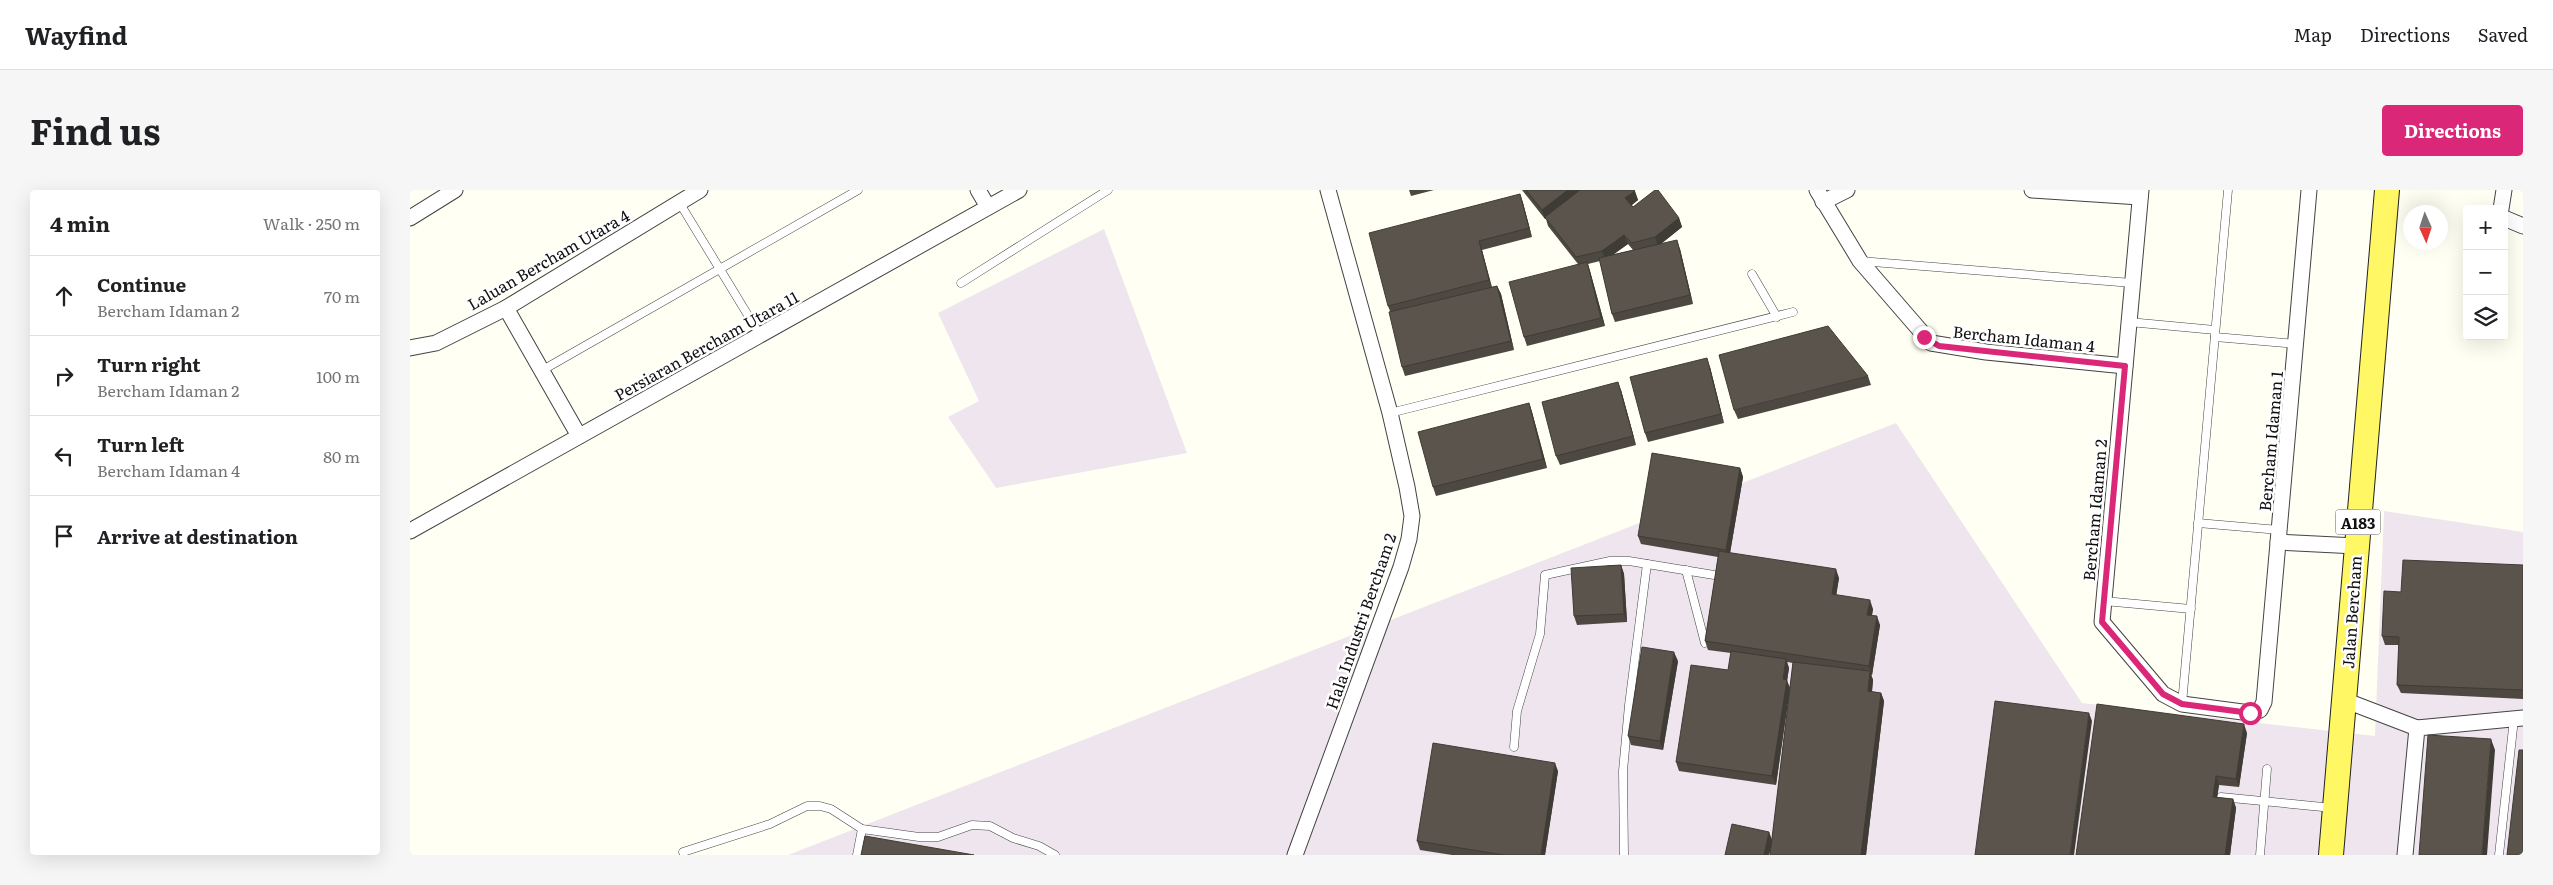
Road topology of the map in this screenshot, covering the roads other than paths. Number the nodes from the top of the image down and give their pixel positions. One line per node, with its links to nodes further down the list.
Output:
1 (454, 190): 19 (street)
2 (700, 190): 16 (street, Laluan Bercham Utara 4)
3 (858, 190): 23 (lane)
4 (978, 190): 18 (street)
5 (1019, 190): 18 (street, Persiaran Bercham Utara 11)
6 (1108, 190): 25 (lane)
7 (1328, 190): 37 (street, Hala Industri Bercham 2)
8 (1847, 190): 15 (street)
9 (2032, 190): 14 (street)
10 (2228, 190): 31 (lane)
11 (2309, 190): 33 (street, Bercham Idaman 1)
12 (2387, 190): 42 (main road, Jalan Bercham / A183)
13 (2504, 190): 17 (street)
14 (2140, 194): 26 (street, Bercham Idaman 2)
15 (1820, 196): 22 (street, Bercham Idaman 4)
16 (679, 202): 23 (lane); 27 (street, Laluan Bercham Utara 4)
17 (2502, 205)
18 (988, 207): 32 (street, Persiaran Bercham Utara 11)
19 (410, 218)
20 (2508, 220): 21 (street)
21 (2523, 226)
22 (1860, 261): 26 (lane); 35 (street, Bercham Idaman 4)
23 (719, 268): 32 (lane); 36 (lane)
24 (1752, 274): 29 (lane)
25 (961, 283)
26 (2132, 283): 30 (street, Bercham Idaman 2)
27 (506, 308): 34 (street, Laluan Bercham Utara 4); 36 (street)
28 (1793, 312): 29 (lane)
29 (1777, 316): 37 (lane)
30 (2129, 322): 31 (lane); 35 (street, Bercham Idaman 2)
31 (2215, 333): 33 (lane); 39 (lane)
32 (760, 335): 38 (street, Persiaran Bercham Utara 11)
33 (2296, 344): 41 (street, Bercham Idaman 1)
34 (410, 348)
35 (2125, 366): 46 (street, Bercham Idaman 2)
36 (541, 371): 38 (street)
37 (1390, 413): 63 (street, Hala Industri Bercham 2)
38 (579, 436): 40 (street, Persiaran Bercham Utara 11)
39 (2198, 523): 41 (lane); 47 (lane)
40 (410, 531)
41 (2279, 536): 42 (street); 49 (street, Bercham Idaman 1)
42 (2356, 546): 50 (main road, Jalan Bercham / A183)
43 (1647, 564): 44 (lane); 54 (lane); 64 (lane)
44 (1686, 570): 45 (lane); 48 (lane)
45 (1714, 575)
46 (2104, 602): 47 (lane); 51 (street, Bercham Idaman 2)
47 (2191, 609): 51 (lane)
48 (1705, 643)
49 (2265, 694): 51 (street, Bercham Idaman 2)
50 (2344, 700): 53 (street); 58 (main road, Jalan Bercham / A183)
51 (2182, 704)
52 (2518, 719): 53 (street); 68 (lane)
53 (2417, 728): 67 (street)
54 (1514, 747)
55 (2267, 769): 57 (lane)
56 (2221, 797): 57 (lane)
57 (2264, 802): 58 (lane); 65 (lane)
58 (2335, 808): 66 (main road, Jalan Bercham / A183)
59 (862, 830): 60 (lane); 61 (lane); 62 (lane)
60 (683, 852)
61 (857, 855)
62 (1055, 855)
63 (1294, 855)
64 (1624, 855)
65 (2260, 855)
66 (2331, 855)
67 (2405, 855)
68 (2499, 855)

